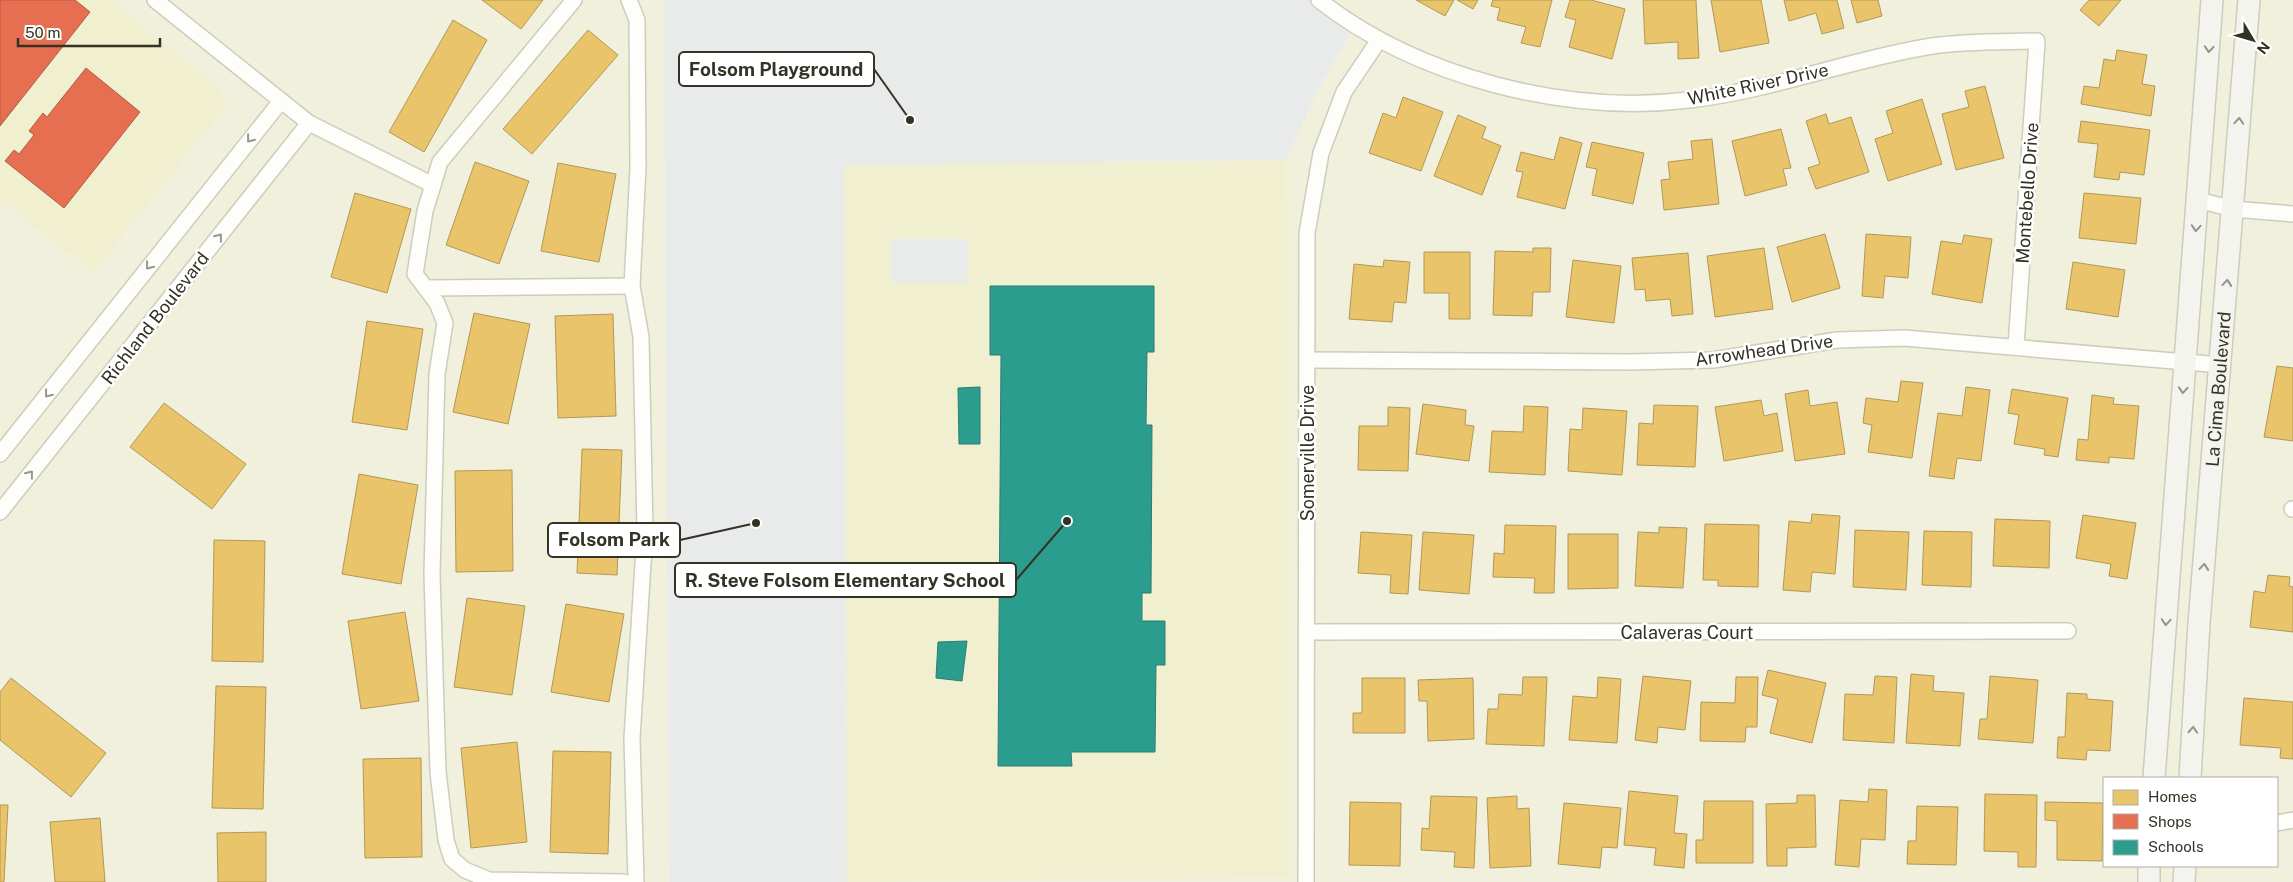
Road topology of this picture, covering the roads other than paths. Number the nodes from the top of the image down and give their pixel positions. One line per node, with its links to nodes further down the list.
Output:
1 (155, 0): 9 (street)
2 (574, 0): 11 (street)
3 (629, 0): 15 (street)
4 (1319, 0): 7 (street, White River Drive)
5 (2212, 0): 12 (street, La Cima Boulevard, one-way to 12)
6 (2249, 0): 13 (street, La Cima Boulevard, one-way to 6)
7 (1379, 40): 8 (street, White River Drive); 18 (street, Somerville Drive)
8 (2037, 41): 17 (street, Montebello Drive)
9 (280, 101): 10 (street); 21 (street, Richland Boulevard, one-way to 21)
10 (309, 123): 11 (street); 22 (street, Richland Boulevard, one-way to 10)
11 (433, 185): 16 (street)
12 (2198, 200): 13 (street); 19 (street, La Cima Boulevard, one-way to 19)
13 (2233, 209): 14 (street); 20 (street, La Cima Boulevard, one-way to 13)
14 (2293, 214)
15 (632, 286): 16 (street); 32 (street)
16 (426, 288): 31 (street)
17 (2016, 346): 18 (street, Arrowhead Drive); 19 (street, Arrowhead Drive)
18 (1307, 360): 24 (street, Somerville Drive)
19 (2186, 362): 20 (street, Arrowhead Drive); 25 (street, La Cima Boulevard, one-way to 25)
20 (2221, 365): 26 (street, La Cima Boulevard, one-way to 20)
21 (0, 454)
22 (0, 512)
23 (2068, 631): 24 (street, Calaveras Court)
24 (1306, 632): 33 (street, Somerville Drive)
25 (2154, 777)
26 (2190, 777)
27 (2293, 820): 28 (street)
28 (2278, 823)
29 (2149, 867): 34 (street)
30 (2185, 867): 35 (street)
31 (624, 882)
32 (636, 882)
33 (1306, 882)
34 (2149, 882)
35 (2184, 882)

